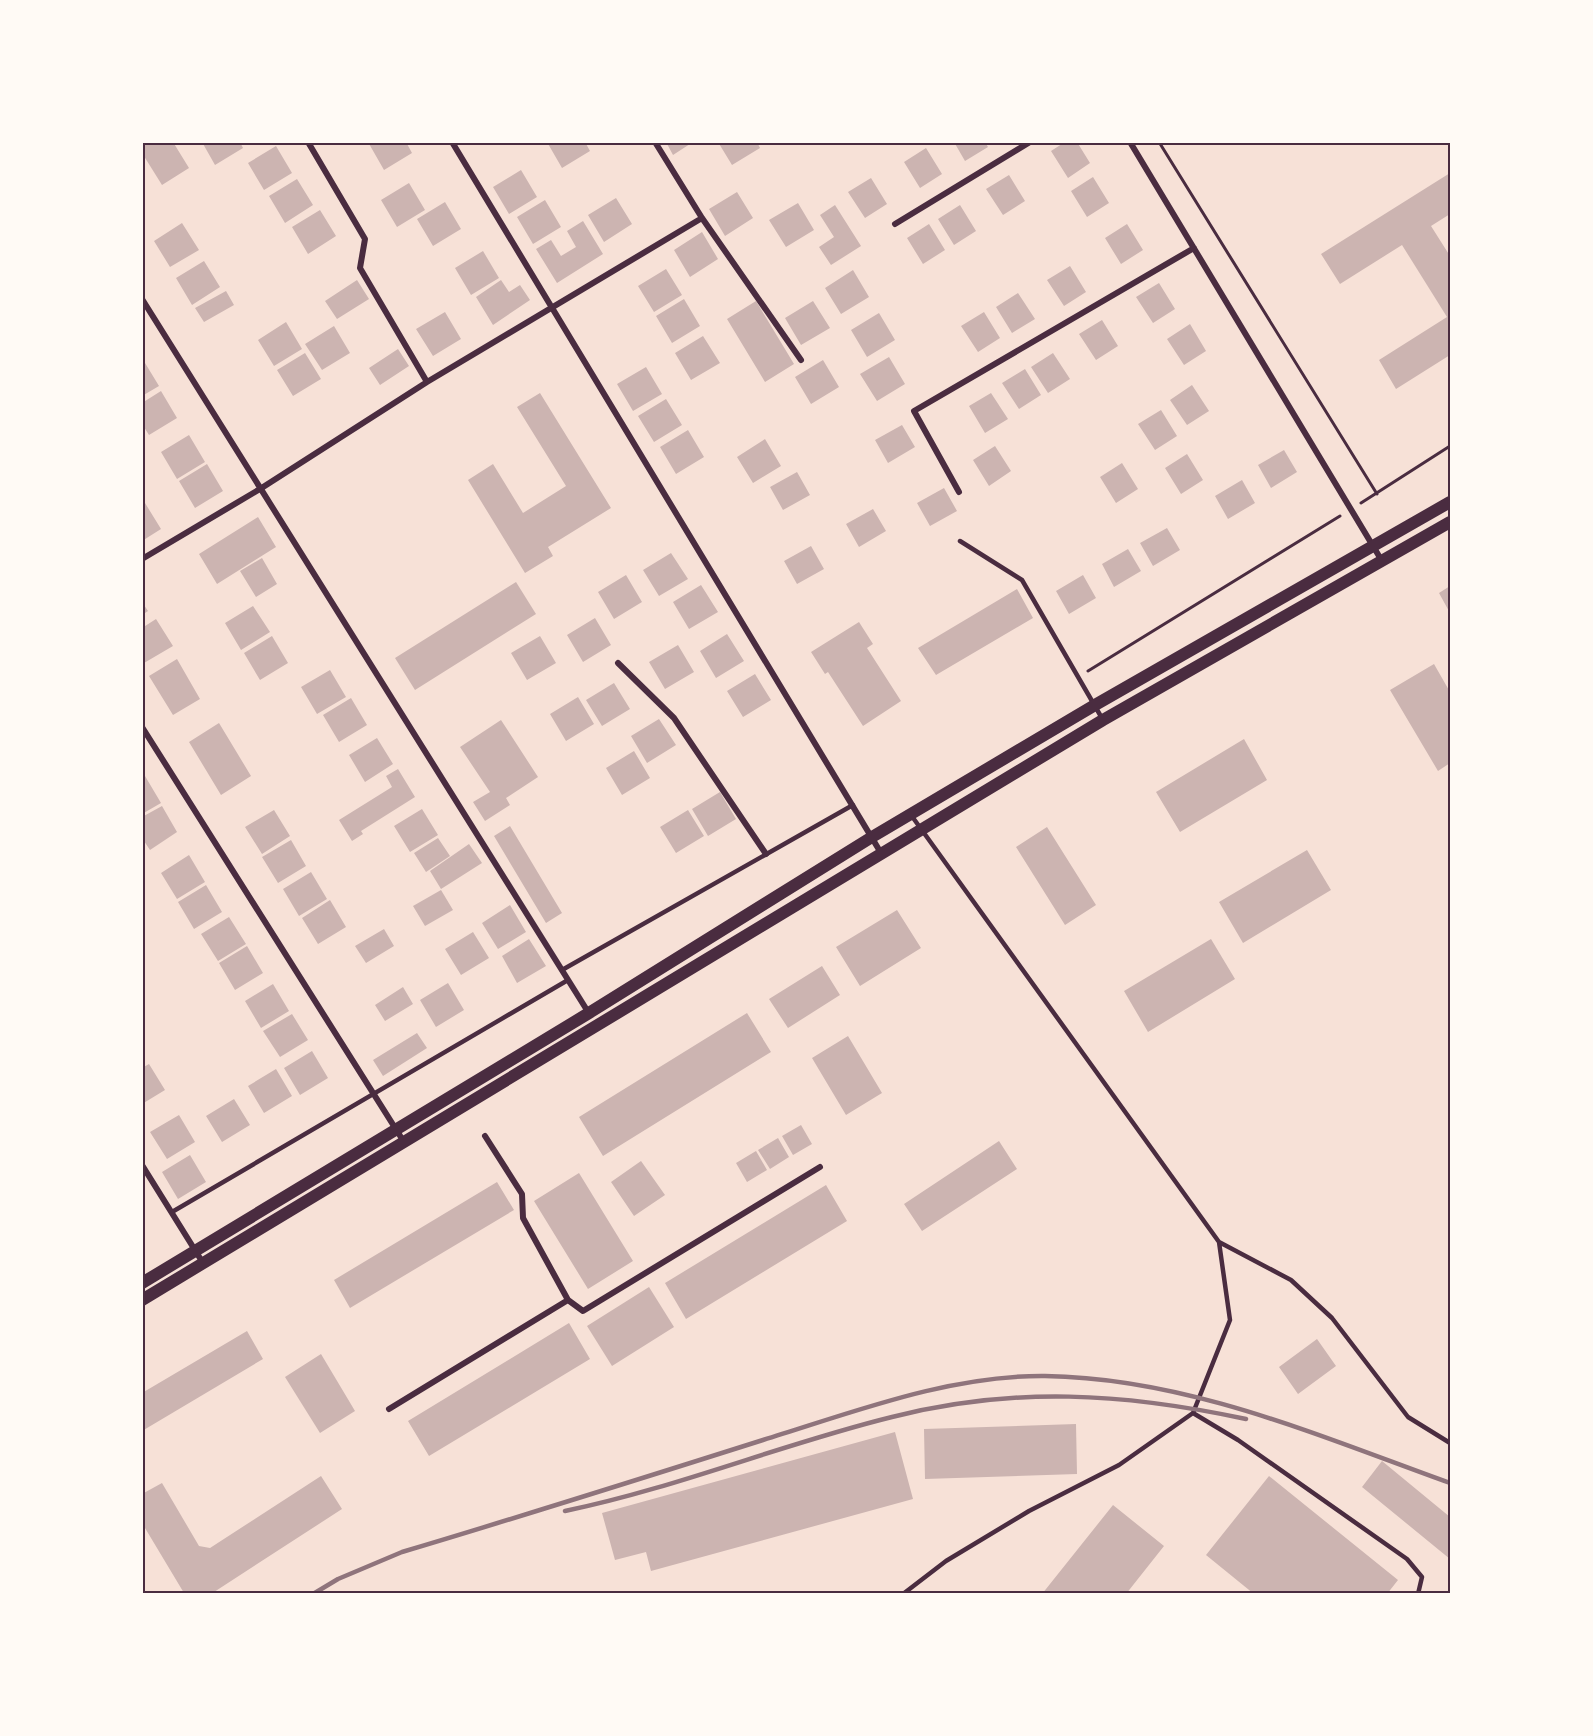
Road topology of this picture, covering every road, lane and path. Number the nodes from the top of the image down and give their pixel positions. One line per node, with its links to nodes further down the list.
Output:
1 (308, 142): 13 (street)
2 (452, 142): 11 (street)
3 (655, 142): 7 (street)
4 (1030, 142): 8 (street)
5 (1130, 142): 9 (street)
6 (1159, 142): 17 (path)
7 (702, 218): 11 (street); 12 (street)
8 (895, 224)
9 (1194, 248): 16 (street); 19 (street)
10 (142, 299): 15 (street)
11 (553, 307): 13 (street); 30 (street)
12 (801, 360)
13 (427, 382): 15 (street)
14 (1450, 446): 17 (path)
15 (260, 489): 23 (street); 36 (street)
16 (959, 492)
17 (1377, 494): 19 (path)
18 (1450, 502): 22 (main road)
19 (1352, 509): 22 (street); 26 (path)
20 (1450, 522): 24 (main road)
21 (960, 541): 26 (lane)
22 (1374, 546): 24 (street); 27 (main road)
23 (142, 560)
24 (1382, 561): 28 (main road)
25 (618, 663): 35 (street)
26 (1079, 676): 27 (lane)
27 (1095, 705): 28 (lane); 31 (main road)
28 (1103, 720): 32 (main road)
29 (142, 727): 40 (street)
30 (853, 805): 33 (street); 35 (lane)
31 (911, 816): 32 (lane); 33 (main road)
32 (920, 830): 34 (main road); 47 (lane)
33 (872, 837): 34 (street); 38 (main road)
34 (881, 853): 39 (main road)
35 (766, 854): 36 (lane)
36 (562, 970): 37 (street)
37 (568, 980): 38 (street); 40 (lane)
38 (589, 1013): 39 (street); 41 (main road)
39 (597, 1026): 43 (main road)
40 (373, 1094): 41 (street); 46 (lane)
41 (395, 1129): 43 (street); 48 (main road)
42 (485, 1136): 52 (street)
43 (404, 1142): 49 (main road)
44 (142, 1165): 46 (street)
45 (820, 1167): 52 (street)
46 (172, 1212): 48 (street)
47 (1219, 1242): 54 (lane); 55 (lane)
48 (195, 1250): 49 (street); 50 (main road)
49 (203, 1263): 51 (main road)
50 (142, 1282)
51 (142, 1300)
52 (568, 1300): 53 (street)
53 (389, 1409)
54 (1193, 1413): 56 (lane); 57 (lane)
55 (1450, 1443)
56 (903, 1593)
57 (1418, 1593)

